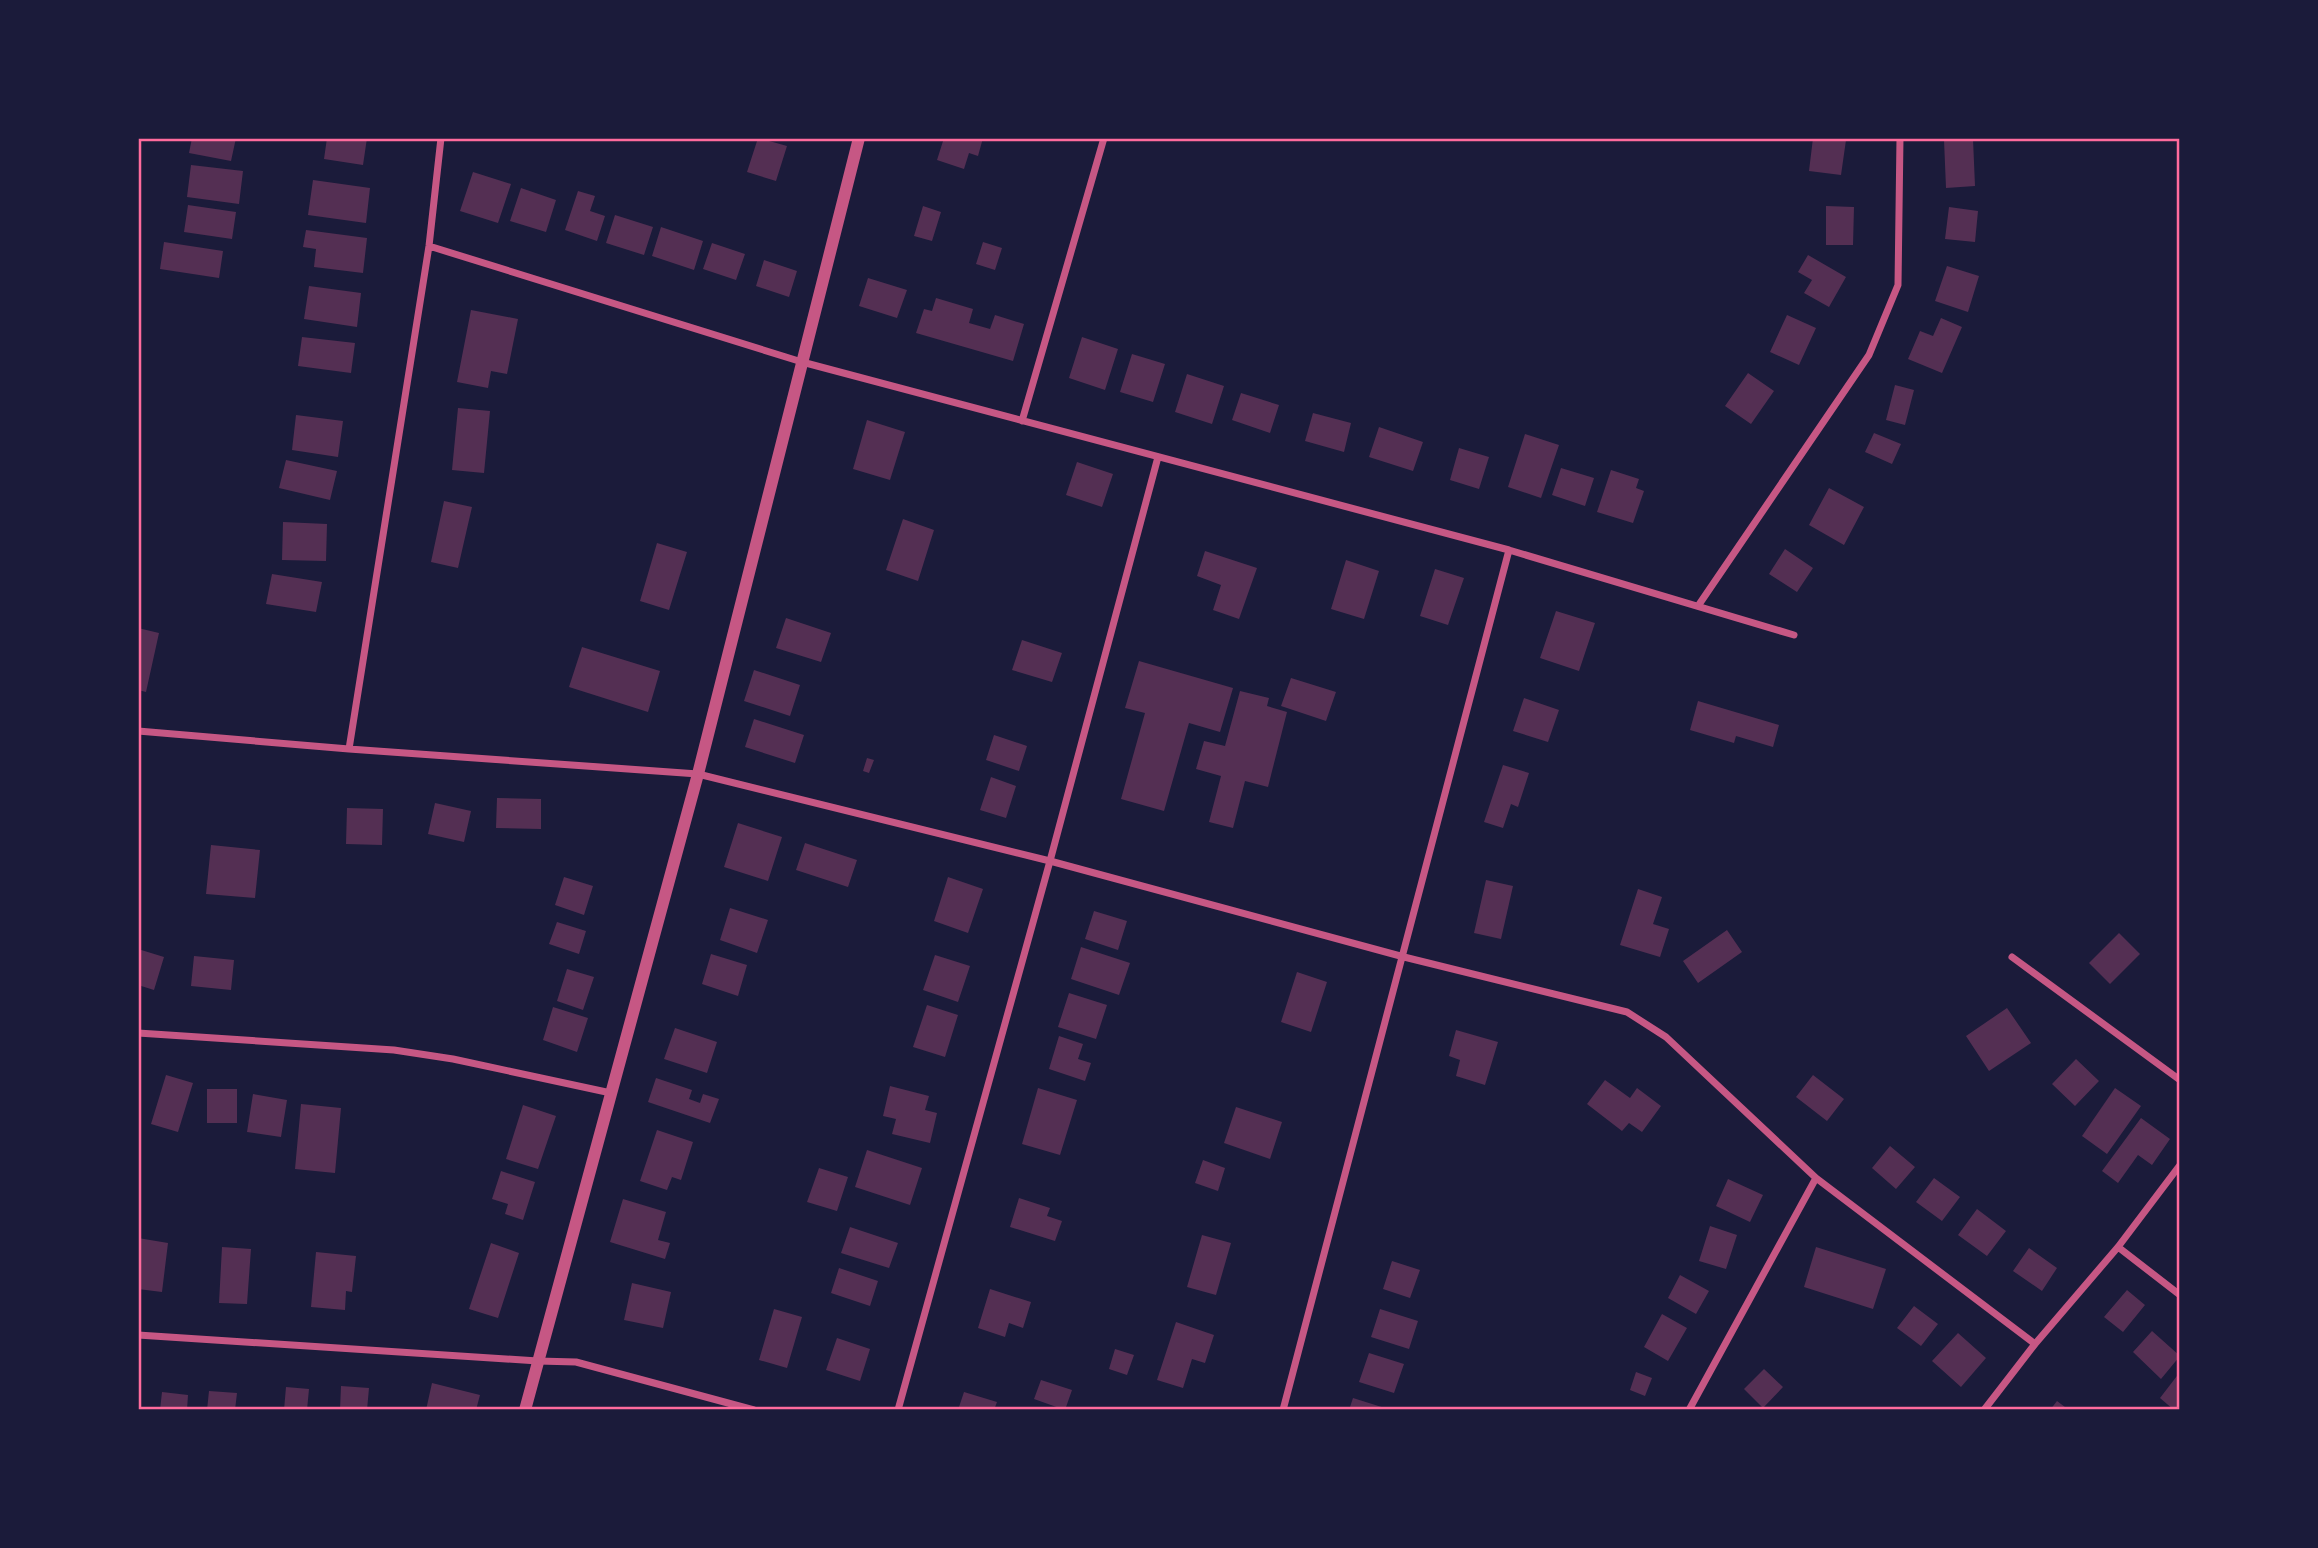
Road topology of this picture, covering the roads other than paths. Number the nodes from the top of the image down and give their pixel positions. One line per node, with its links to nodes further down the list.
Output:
1 (441, 138): 5 (street)
2 (859, 138): 6 (street)
3 (1104, 138): 7 (street)
4 (1900, 138): 10 (street)
5 (429, 246): 6 (street); 13 (street)
6 (802, 362): 7 (street); 14 (street)
7 (1022, 421): 8 (street)
8 (1158, 457): 9 (street); 15 (street)
9 (1509, 550): 10 (street); 16 (street)
10 (1698, 606): 11 (street)
11 (1794, 635)
12 (138, 731): 13 (street)
13 (349, 749): 14 (street)
14 (698, 774): 15 (street); 20 (street)
15 (1050, 861): 16 (street); 30 (street)
16 (1404, 957): 22 (street); 31 (street)
17 (2012, 957): 19 (street)
18 (138, 1034): 20 (street)
19 (2180, 1080)
20 (611, 1093): 27 (street)
21 (2180, 1166): 23 (street)
22 (1816, 1178): 26 (street); 32 (street)
23 (2118, 1247): 24 (street); 26 (street)
24 (2180, 1296)
25 (138, 1335): 27 (street)
26 (2035, 1344): 33 (street)
27 (538, 1361): 28 (street); 29 (street)
28 (525, 1410)
29 (754, 1410)
30 (898, 1410)
31 (1283, 1410)
32 (1689, 1410)
33 (1984, 1410)

